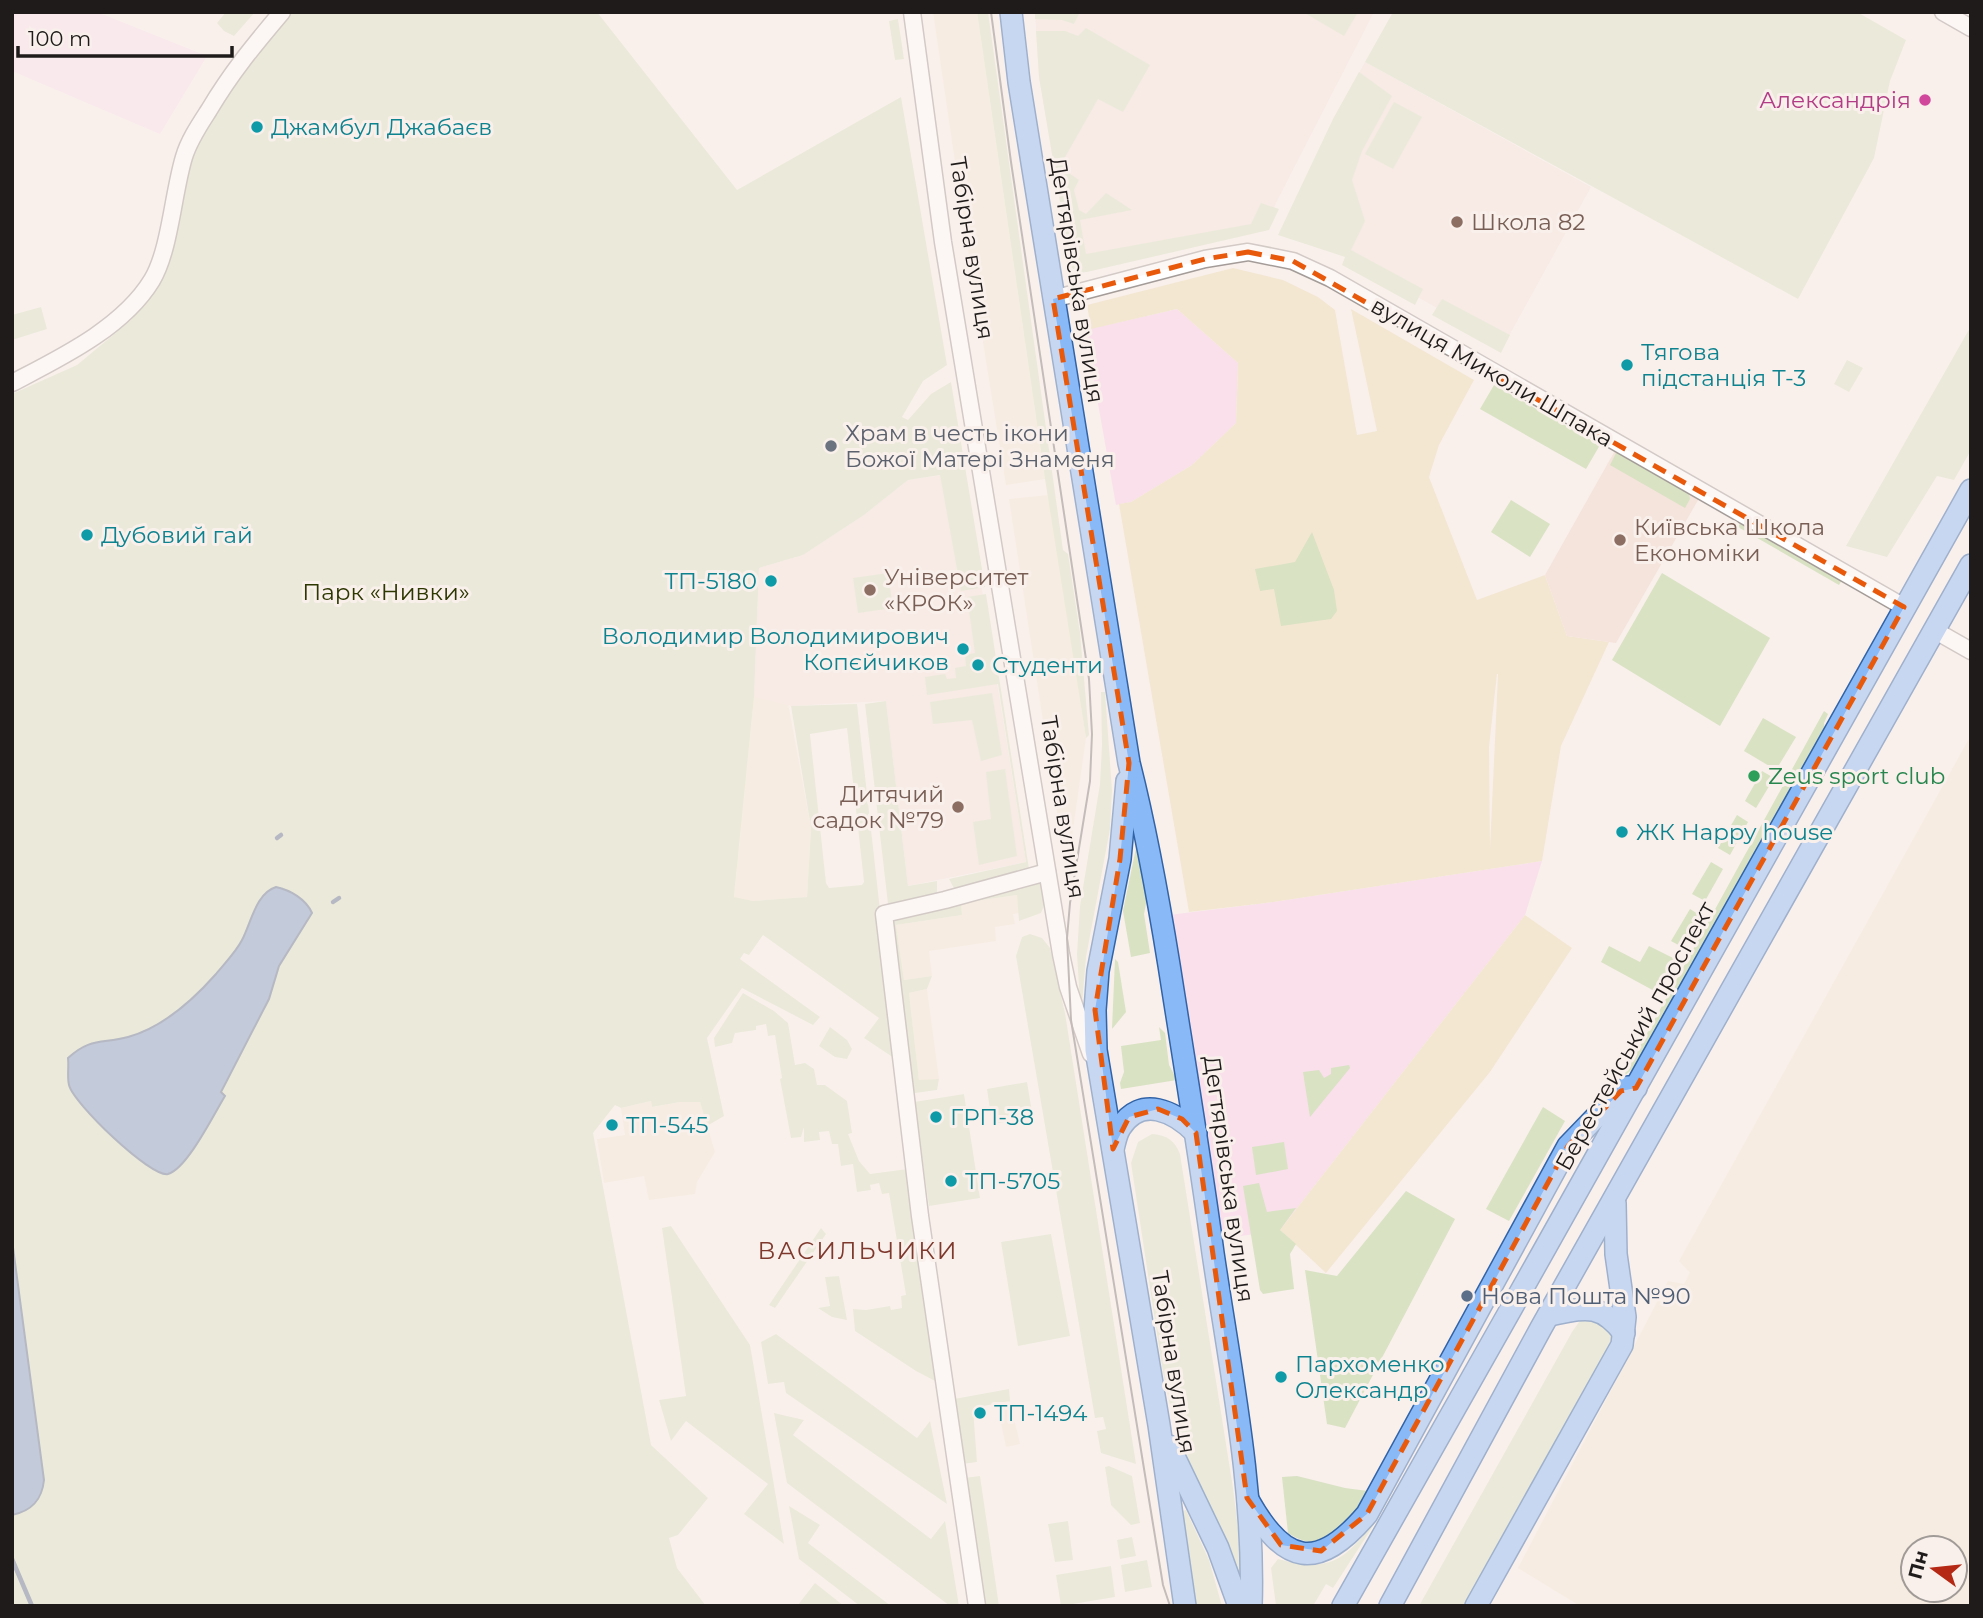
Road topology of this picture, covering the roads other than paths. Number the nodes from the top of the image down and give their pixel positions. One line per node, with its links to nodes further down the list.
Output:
1 (282, 12): 7 (street)
2 (912, 12): 14 (street, Табірна вулиця)
3 (1010, 12): 6 (main road, Дегтярівська вулиця)
4 (1943, 12): 5 (street)
5 (1971, 28)
6 (1053, 299): 10 (street, вулиця Миколи Шпака); 13 (main road, Дегтярівська вулиця)
7 (12, 383)
8 (1971, 490): 10 (main road, Берестейський проспект)
9 (1971, 565): 11 (main road)
10 (1904, 607): 16 (main road, Берестейський проспект)
11 (1934, 630): 12 (street); 19 (main road)
12 (1971, 651)
13 (1129, 763): 15 (main road, Дегтярівська вулиця); 17 (main road, Дегтярівська вулиця)
14 (1047, 872): 15 (street, Табірна вулиця); 24 (street)
15 (1099, 1077): 18 (main road, Табірна вулиця)
16 (1636, 1088): 23 (main road); 28 (main road, Берестейський проспект)
17 (1196, 1133): 18 (main road); 23 (main road, Дегтярівська вулиця)
18 (1113, 1149): 22 (main road, Табірна вулиця)
19 (1615, 1199): 20 (main road); 21 (main road)
20 (1549, 1315): 21 (main road); 29 (main road)
21 (1625, 1333): 30 (main road)
22 (1159, 1425): 25 (main road, Табірна вулиця); 26 (main road)
23 (1247, 1498): 27 (main road, Дегтярівська вулиця)
24 (977, 1606)
25 (1185, 1606)
26 (1239, 1606)
27 (1251, 1606)
28 (1343, 1606)
29 (1390, 1606)
30 (1476, 1606)

